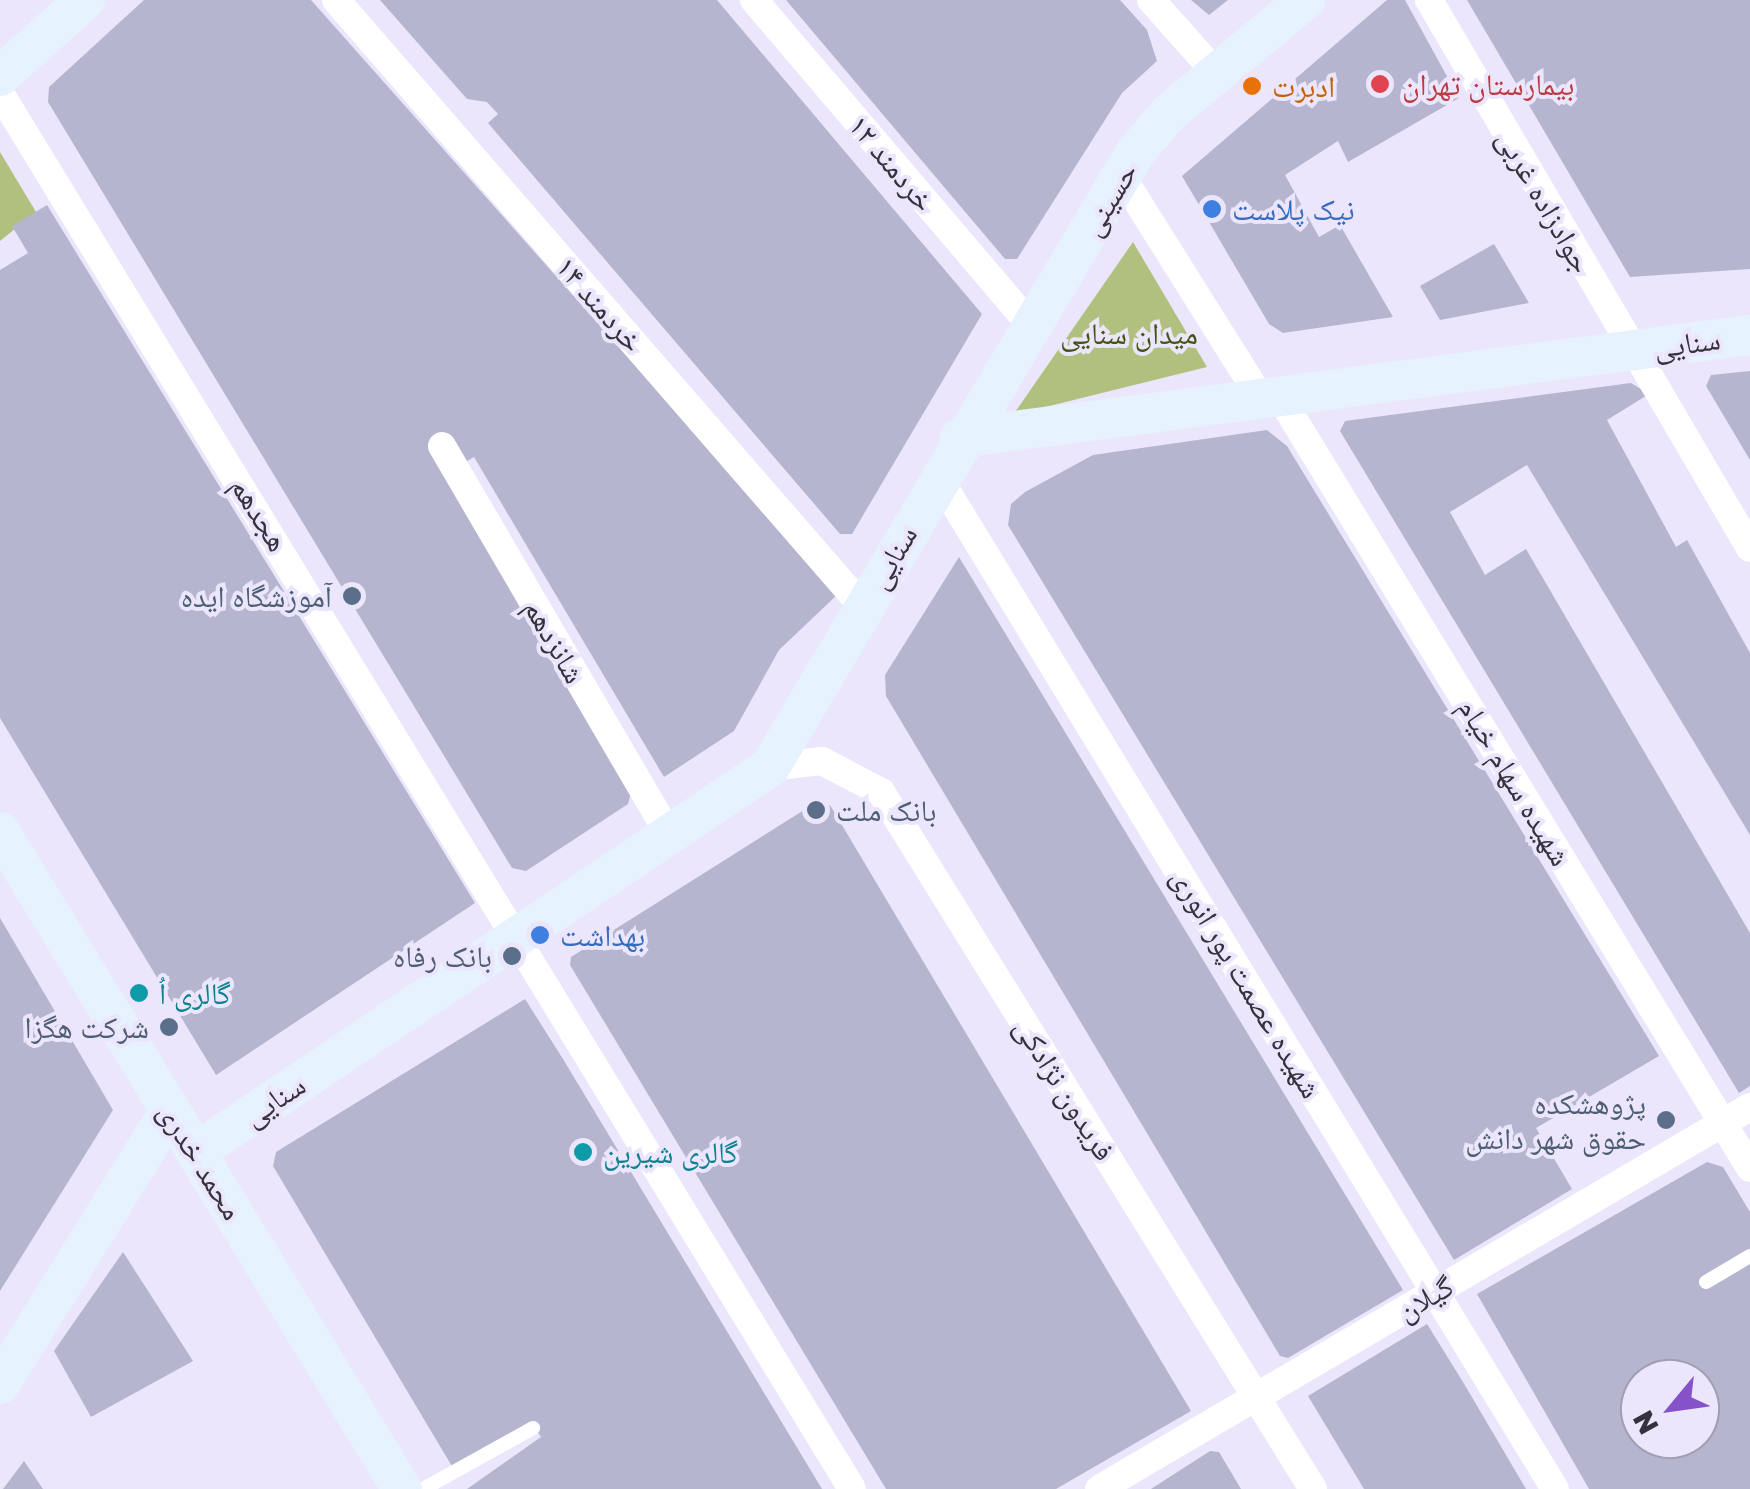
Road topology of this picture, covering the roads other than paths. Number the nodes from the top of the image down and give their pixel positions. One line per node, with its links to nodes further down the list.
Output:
1 (85, 0): 8 (street)
2 (336, 0): 19 (street, خردمند ۱۴)
3 (754, 0): 11 (street, خردمند ۱۲)
4 (1151, 0): 7 (street)
5 (1305, 0): 7 (street, حسینی)
6 (1430, 0): 13 (street, جوادزاده غربی)
7 (1216, 73): 10 (street, حسینی)
8 (0, 76)
9 (0, 93): 23 (street, هجدهم)
10 (1122, 177): 11 (street, حسینی); 14 (street)
11 (1030, 326): 15 (street, حسینی)
12 (1750, 335): 13 (street, سنایی)
13 (1631, 350): 14 (street, سنایی); 18 (street, جوادزاده غربی)
14 (1271, 398): 15 (street, سنایی); 26 (street, شهیده سهام خیام)
15 (960, 438): 17 (street, سنایی)
16 (442, 446): 22 (street, شانزدهم)
17 (938, 477): 19 (street, سنایی); 31 (street, شهیده عصمت پور انوری)
18 (1750, 548)
19 (863, 607): 20 (street, سنایی)
20 (770, 768): 22 (street, سنایی); 33 (street, فریدون نژادکی)
21 (0, 832): 25 (street, محمد خدری)
22 (669, 836): 23 (street, سنایی)
23 (520, 935): 27 (street, سنایی); 37 (street, هجدهم)
24 (1750, 1107): 26 (street, گیلان)
25 (170, 1111): 27 (street, محمد خدری); 32 (street)
26 (1724, 1123): 28 (street, شهیده سهام خیام); 31 (street, گیلان)
27 (196, 1152): 35 (street, محمد خدری)
28 (1750, 1168)
29 (1750, 1256): 30 (lane)
30 (1706, 1282)
31 (1435, 1292): 33 (street, گیلان); 40 (street, شهیده عصمت پور انوری)
32 (0, 1384)
33 (1256, 1397): 38 (street, گیلان); 39 (street, فریدون نژادکی)
34 (532, 1428): 36 (lane)
35 (402, 1489)
36 (422, 1489)
37 (852, 1489)
38 (1099, 1489)
39 (1312, 1489)
40 (1555, 1489)

